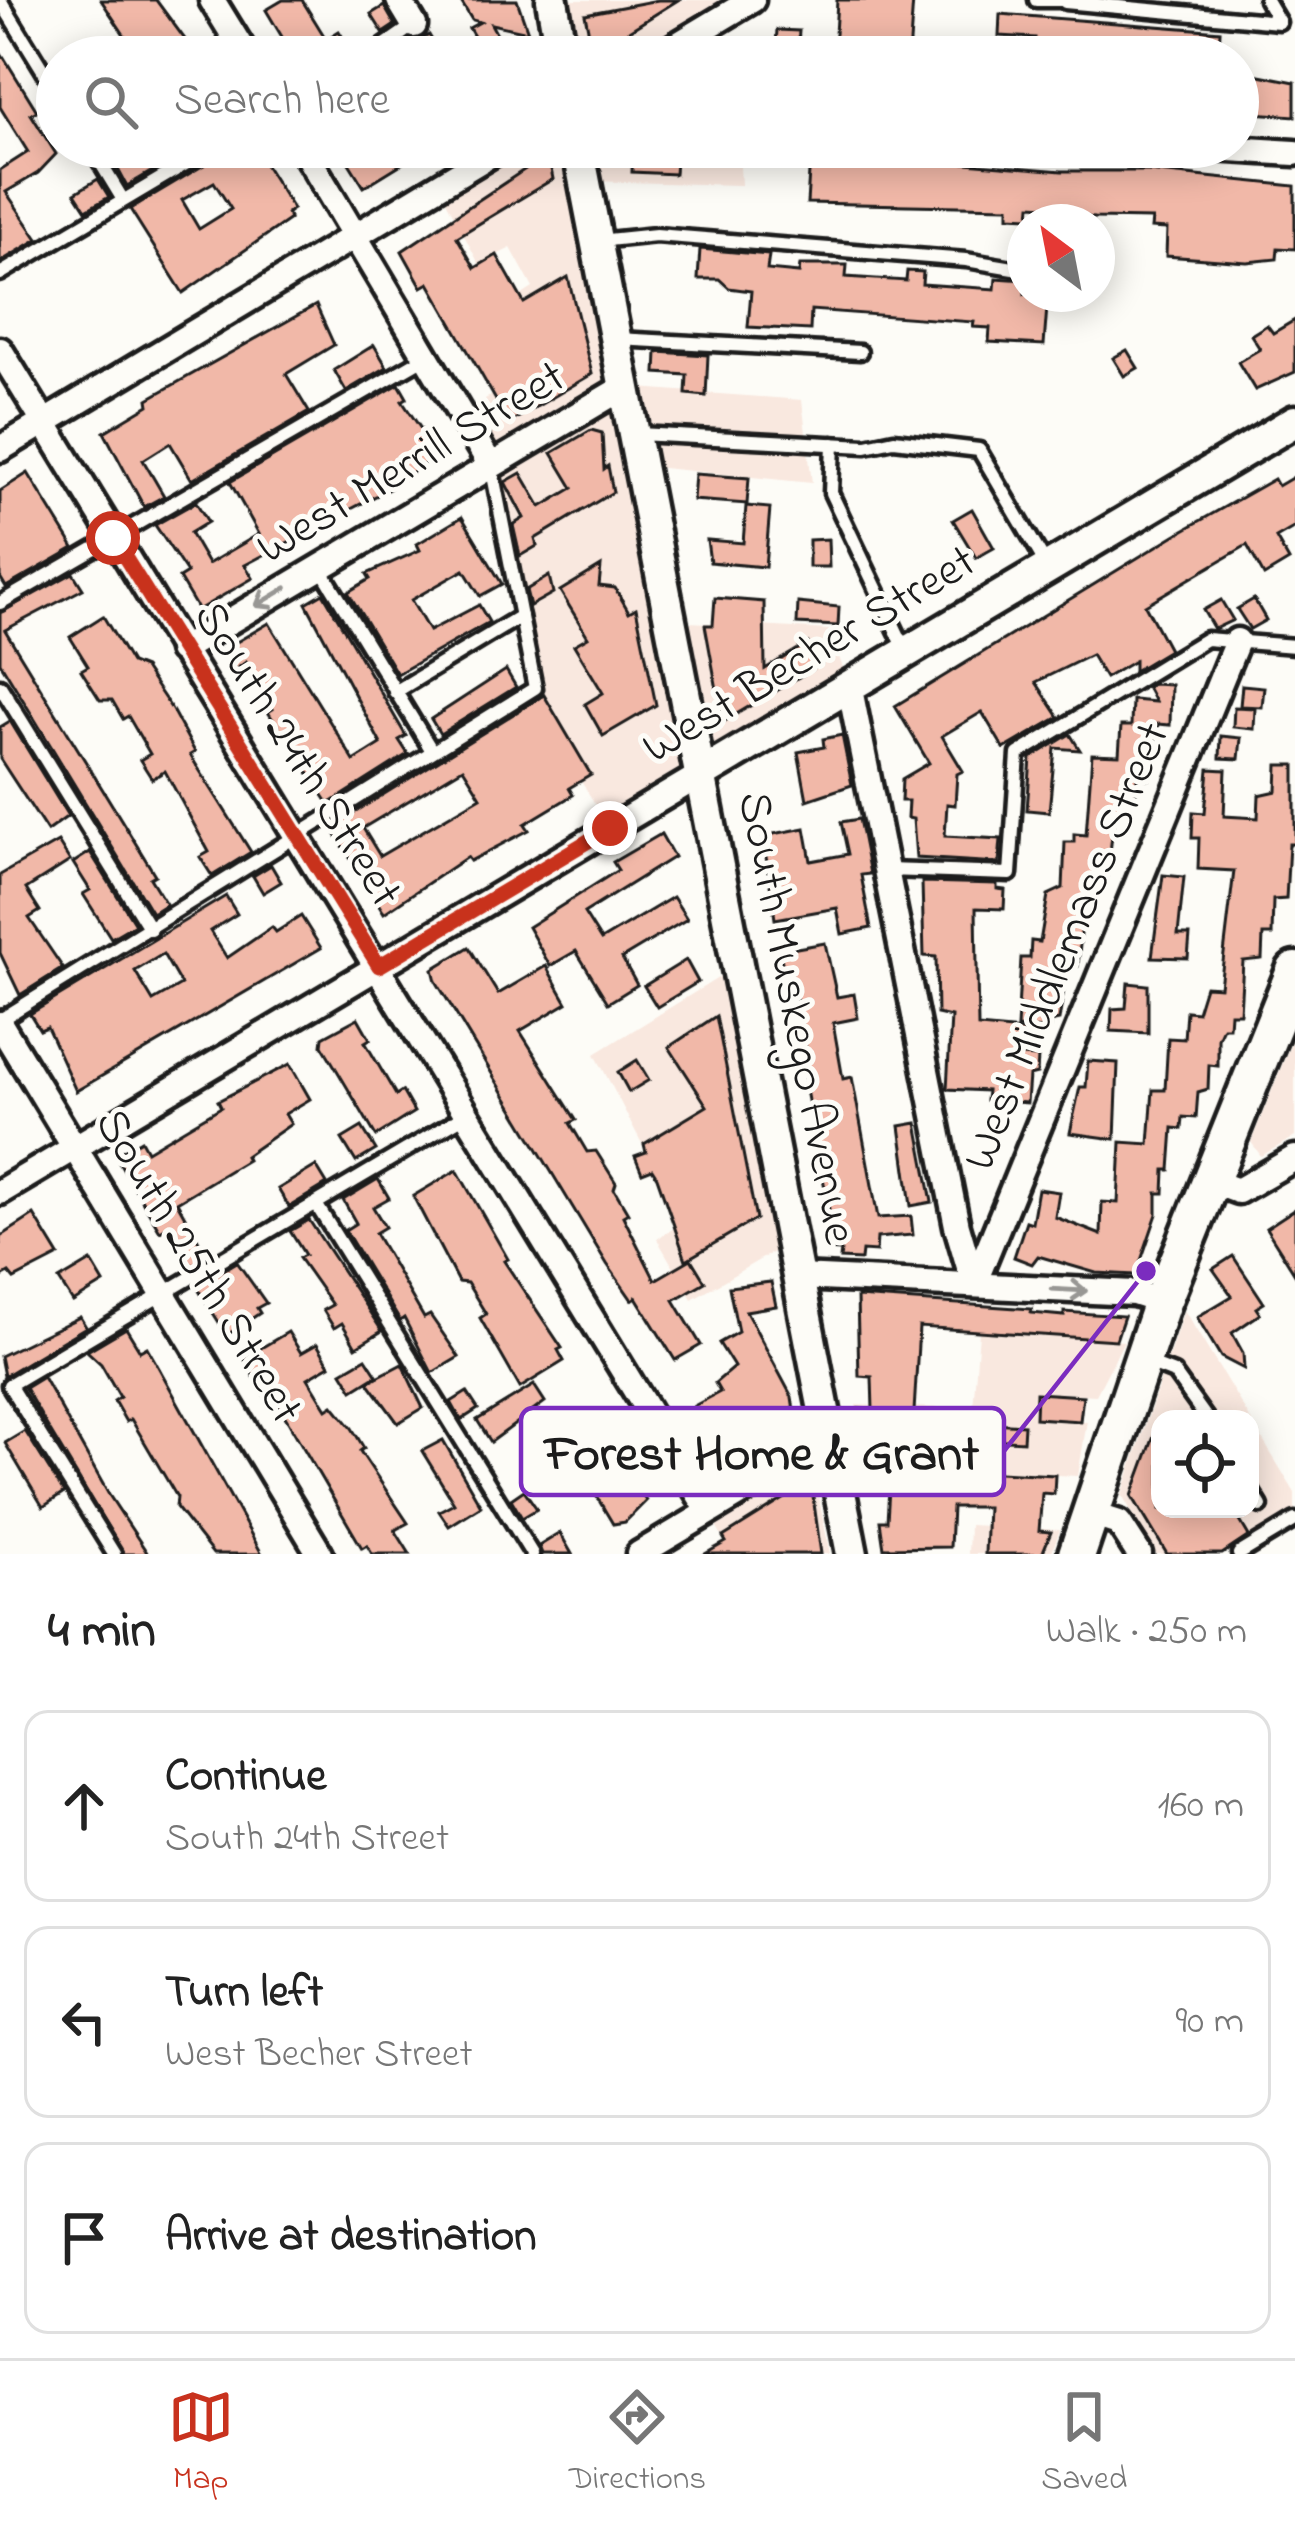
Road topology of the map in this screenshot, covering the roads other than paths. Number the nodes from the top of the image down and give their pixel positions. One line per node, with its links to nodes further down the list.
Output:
1 (0, 0): 14 (lane)
2 (212, 0): 10 (street)
3 (399, 0): 9 (street)
4 (552, 0): 12 (street)
5 (1036, 0): 7 (lane)
6 (1266, 0): 7 (lane)
7 (1067, 1)
8 (744, 2): 13 (street)
9 (414, 25): 11 (lane)
10 (235, 36)
11 (398, 36)
12 (558, 36)
13 (690, 36)
14 (36, 59)
15 (1259, 151): 16 (street)
16 (1295, 153)
17 (104, 168): 22 (lane)
18 (178, 168): 22 (lane)
19 (315, 168): 23 (street)
20 (469, 168): 23 (street)
21 (582, 168): 24 (street, South Muskego Avenue)
22 (123, 200): 26 (lane)
23 (357, 236): 30 (street); 33 (street)
24 (597, 242): 25 (lane); 27 (street, South Muskego Avenue)
25 (1007, 267)
26 (0, 274)
27 (616, 339): 29 (lane); 31 (street, South Muskego Avenue)
28 (0, 350): 33 (street, South 24th Street)
29 (860, 352)
30 (429, 355): 37 (street); 38 (lane)
31 (624, 387): 34 (street, South Muskego Avenue); 37 (street, West Merrill Street)
32 (1295, 421): 40 (street, West Becher Street)
33 (44, 422): 36 (street); 38 (street, South 24th Street)
34 (634, 434): 35 (lane); 51 (street, South Muskego Avenue)
35 (833, 444): 40 (lane); 46 (lane)
36 (0, 449)
37 (490, 464): 39 (street, West Merrill Street); 42 (lane)
38 (113, 538): 41 (lane); 45 (street, South 24th Street)
39 (320, 567): 45 (street, West Merrill Street, one-way to 45); 49 (lane)
40 (1048, 567): 46 (street, West Becher Street)
41 (0, 603)
42 (521, 616): 49 (lane); 50 (lane)
43 (1238, 641): 44 (lane); 53 (lane); 65 (street, West Middlemass Street)
44 (1295, 646)
45 (182, 650): 52 (street, South 24th Street)
46 (906, 650): 47 (street, West Becher Street)
47 (849, 684): 51 (street, West Becher Street); 53 (street)
48 (0, 686): 54 (lane)
49 (395, 692): 50 (lane)
50 (432, 751): 52 (lane)
51 (702, 773): 55 (street, West Becher Street); 64 (street, South Muskego Avenue)
52 (296, 836): 54 (lane); 55 (street, South 24th Street)
53 (886, 870): 65 (street)
54 (150, 929): 57 (lane)
55 (379, 966): 58 (street, South 24th Street); 59 (street, West Becher Street)
56 (1295, 971): 61 (main road)
57 (0, 1022): 59 (street, South 25th Street)
58 (468, 1114): 63 (lane); 74 (street, South 24th Street)
59 (75, 1147): 62 (street, West Becher Street); 66 (street, South 25th Street)
60 (1295, 1158): 61 (street)
61 (1211, 1181): 67 (main road)
62 (0, 1192)
63 (316, 1204): 66 (lane); 79 (lane)
64 (799, 1277): 65 (street); 71 (street, South Muskego Avenue)
65 (974, 1284): 67 (street, one-way to 67)
66 (164, 1295): 69 (lane); 78 (street, South 25th Street)
67 (1162, 1302): 68 (main road)
68 (1142, 1361): 70 (lane); 75 (main road)
69 (5, 1388): 77 (lane)
70 (1201, 1410)
71 (830, 1440): 74 (street); 81 (street, South Muskego Avenue)
72 (1259, 1503): 73 (lane)
73 (1261, 1506)
74 (709, 1511): 80 (street)
75 (1090, 1514): 82 (main road); 83 (street)
76 (1295, 1520): 84 (lane)
77 (114, 1554)
78 (320, 1554)
79 (532, 1554)
80 (639, 1554)
81 (852, 1554)
82 (1077, 1554)
83 (1139, 1554)
84 (1238, 1554)

